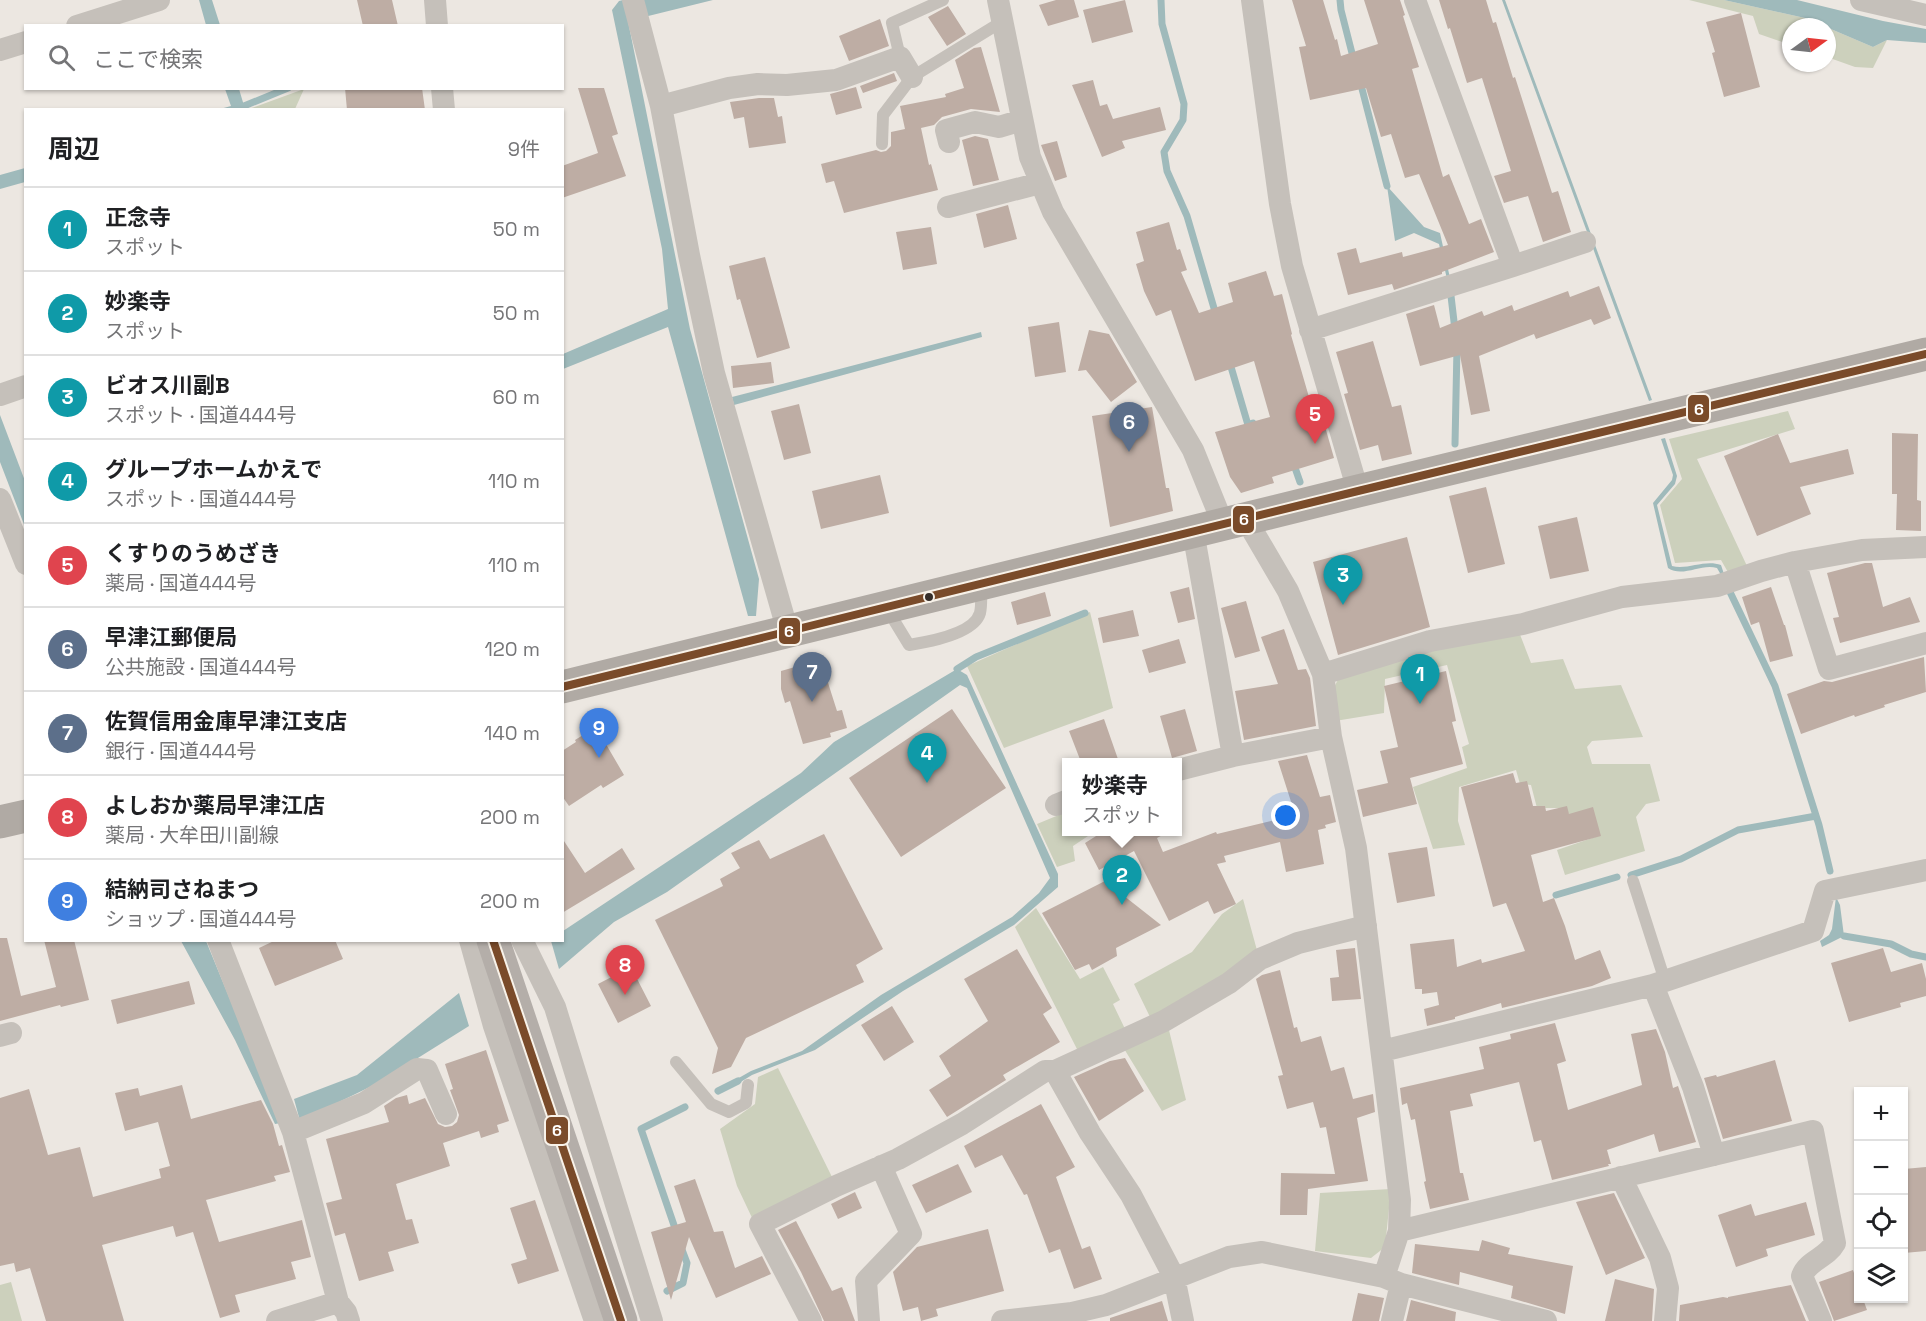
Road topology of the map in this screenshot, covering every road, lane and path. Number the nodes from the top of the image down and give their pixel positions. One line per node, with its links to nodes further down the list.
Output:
1 (159, 0): 10 (street)
2 (435, 0): 11 (street)
3 (943, 0): 14 (lane)
4 (1252, 0): 26 (street)
5 (1415, 0): 25 (street)
6 (1861, 0): 9 (street)
7 (637, 10): 17 (street)
8 (1000, 10): 15 (lane); 19 (street)
9 (1926, 15)
10 (83, 24)
11 (437, 24)
12 (24, 43): 13 (street)
13 (0, 50)
14 (900, 57): 15 (street); 17 (street)
15 (912, 77): 21 (lane)
16 (442, 90): 18 (street)
17 (661, 106): 38 (street)
18 (444, 108)
19 (1022, 120): 20 (street); 22 (street)
20 (949, 142)
21 (882, 144)
22 (1041, 183): 23 (street); 32 (street)
23 (948, 207)
24 (1585, 242): 25 (street)
25 (1514, 266): 26 (street)
26 (1310, 330): 30 (street)
27 (1926, 354): 30 (highway)
28 (24, 387): 29 (street)
29 (0, 395)
30 (1358, 491): 32 (highway)
31 (0, 499): 34 (street)
32 (1221, 524): 36 (highway); 40 (street); 43 (street)
33 (1926, 547): 35 (street)
34 (24, 559)
35 (1796, 562): 39 (street); 40 (street)
36 (981, 584): 37 (highway); 37 (lane)
37 (890, 607): 38 (highway)
38 (788, 632): 41 (highway)
39 (1926, 643)
40 (1323, 674): 42 (street)
41 (564, 687)
42 (1331, 737): 43 (street); 49 (street)
43 (1233, 756): 44 (street)
44 (1182, 769)
45 (24, 816): 46 (highway)
46 (0, 822)
47 (1926, 870): 54 (street)
48 (1633, 881): 54 (lane)
49 (1366, 926): 55 (street); 57 (street)
50 (219, 942): 60 (street)
51 (471, 942): 69 (street)
52 (494, 942): 70 (main road)
53 (523, 942): 71 (street)
54 (1659, 983): 55 (street); 61 (street)
55 (1382, 1051): 64 (street)
56 (676, 1062): 58 (lane)
57 (1055, 1071): 62 (street); 65 (street)
58 (748, 1085)
59 (446, 1114): 60 (street)
60 (293, 1132): 67 (street)
61 (1714, 1155): 63 (street); 79 (street)
62 (881, 1166): 72 (street); 73 (street)
63 (1621, 1177): 64 (street); 78 (street)
64 (1399, 1231): 66 (street)
65 (1174, 1277): 66 (street); 74 (street); 75 (street)
66 (1392, 1281): 76 (street); 77 (street)
67 (344, 1312): 68 (street)
68 (277, 1321)
69 (595, 1321)
70 (621, 1321)
71 (652, 1321)
72 (811, 1321)
73 (869, 1321)
74 (1002, 1321)
75 (1183, 1321)
76 (1392, 1321)
77 (1546, 1321)
78 (1665, 1321)
79 (1821, 1321)

